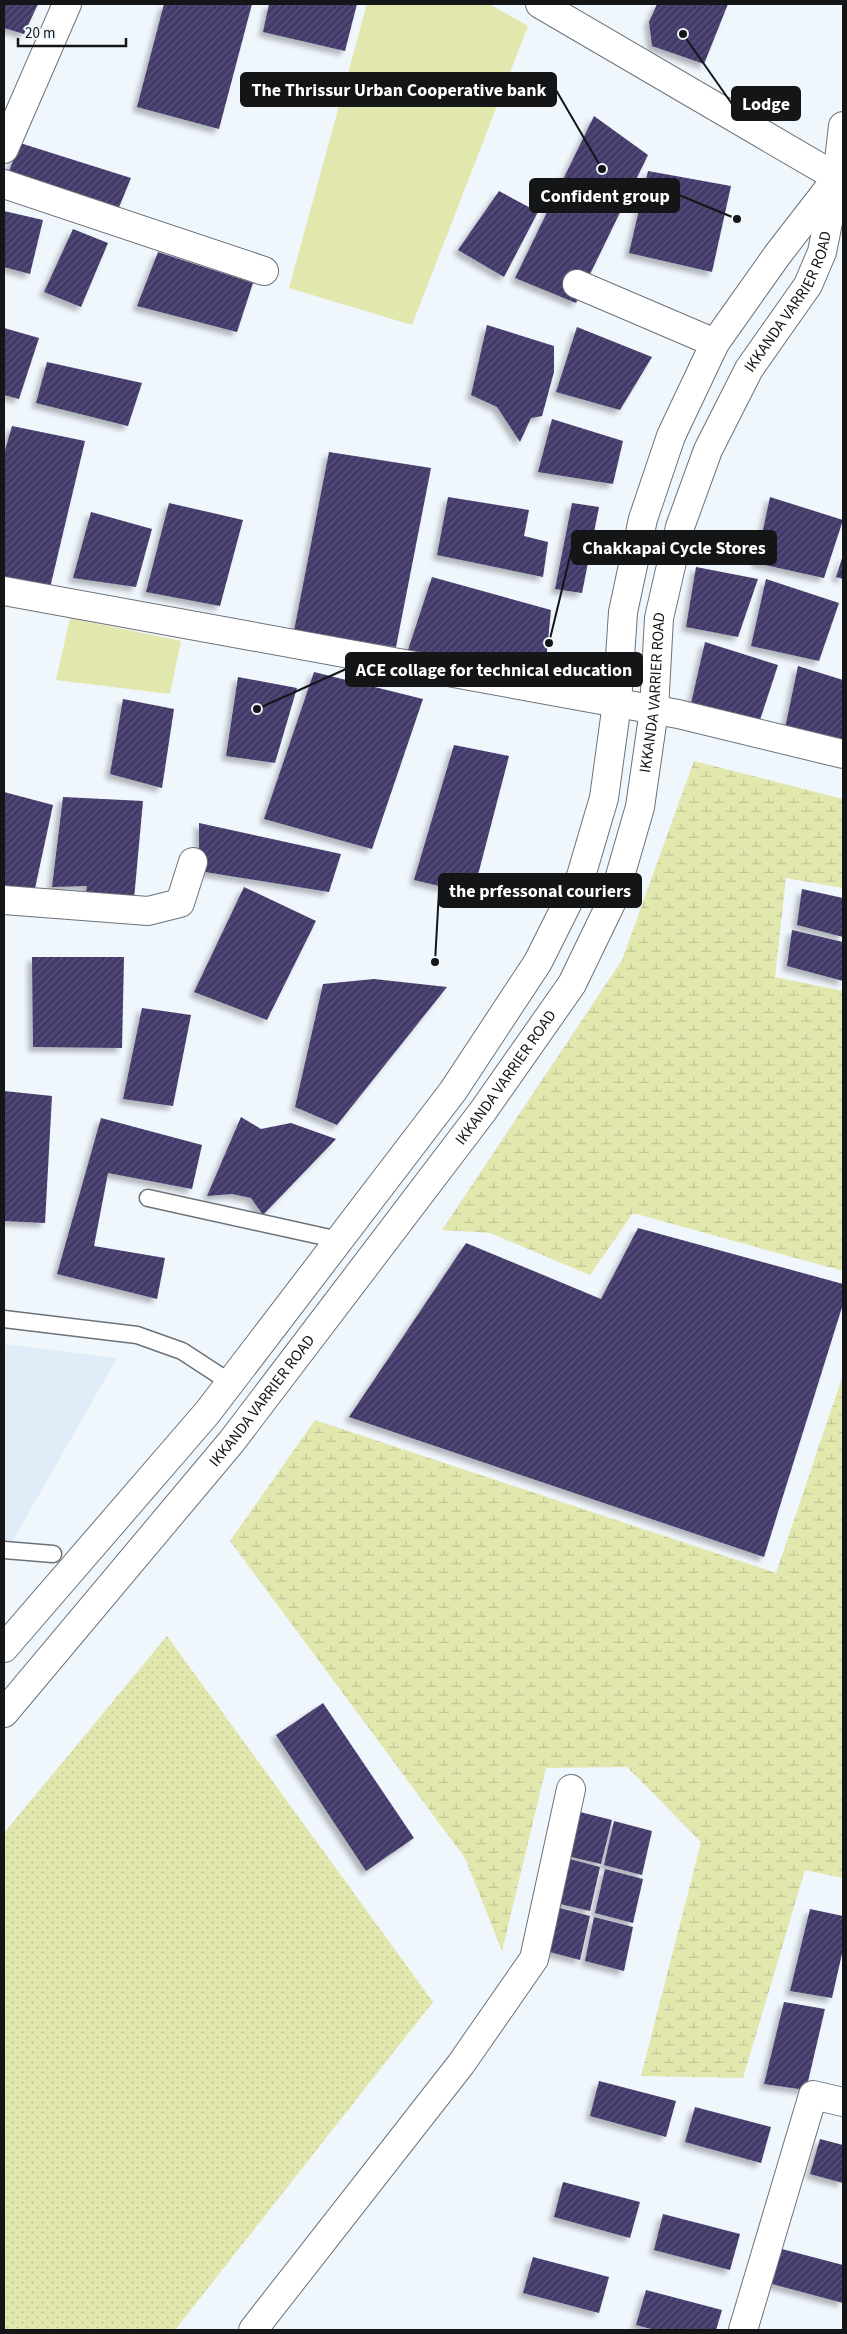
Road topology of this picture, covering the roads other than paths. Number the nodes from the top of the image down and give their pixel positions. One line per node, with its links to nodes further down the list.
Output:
1 (67, 4): 4 (main road)
2 (540, 4): 5 (main road)
3 (843, 126): 5 (main road)
4 (4, 149)
5 (840, 180): 9 (main road, IKKANDA VARRIER ROAD); 12 (main road, IKKANDA VARRIER ROAD)
6 (4, 184): 7 (main road)
7 (264, 271)
8 (577, 284): 9 (main road)
9 (715, 343): 11 (main road, IKKANDA VARRIER ROAD)
10 (4, 591): 11 (main road)
11 (617, 703): 12 (main road); 17 (main road, IKKANDA VARRIER ROAD)
12 (654, 710): 13 (main road); 23 (main road, IKKANDA VARRIER ROAD)
13 (843, 754)
14 (193, 862): 15 (main road)
15 (4, 900)
16 (148, 1198): 17 (lane)
17 (339, 1240): 19 (main road, IKKANDA VARRIER ROAD)
18 (4, 1319): 19 (lane)
19 (230, 1382): 22 (main road, IKKANDA VARRIER ROAD)
20 (4, 1550): 21 (lane)
21 (53, 1554)
22 (4, 1648)
23 (4, 1713)
24 (571, 1789): 26 (main road)
25 (843, 2102): 27 (main road)
26 (253, 2330)
27 (743, 2330)

